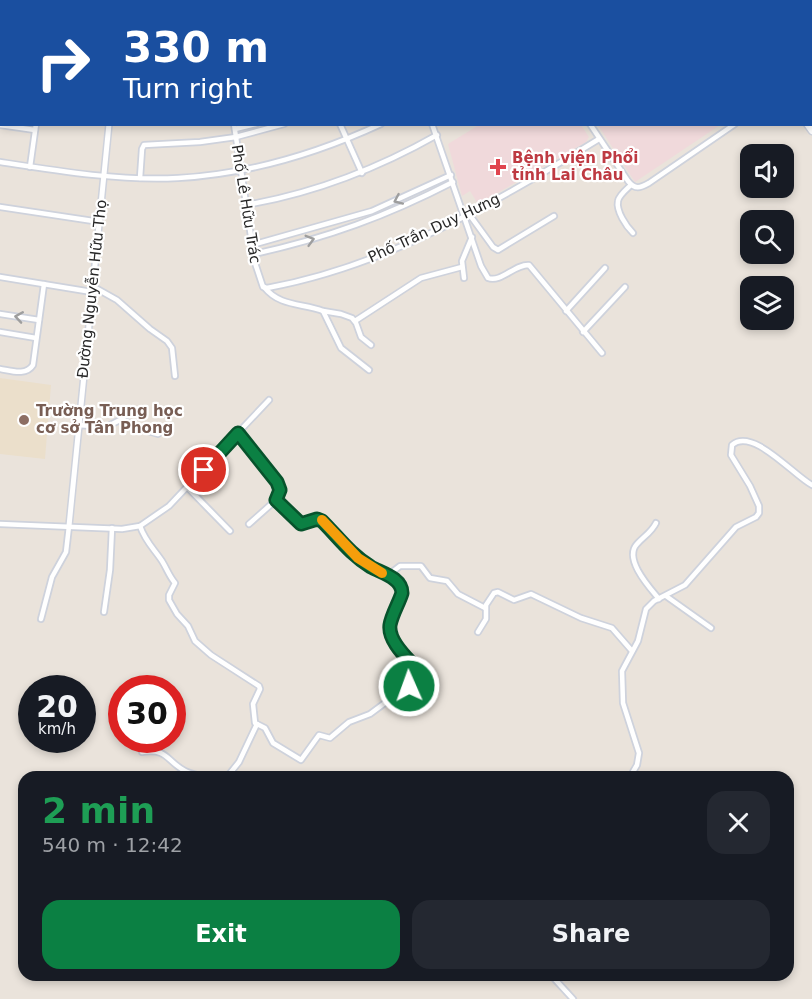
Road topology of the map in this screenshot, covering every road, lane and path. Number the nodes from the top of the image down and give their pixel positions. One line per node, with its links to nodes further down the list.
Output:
1 (18, 126): 9 (street)
2 (109, 126): 20 (street, Đường Nguyễn Hữu Thọ)
3 (277, 126): 12 (street)
4 (341, 126): 14 (street)
5 (377, 126): 14 (street)
6 (433, 126): 11 (street)
7 (591, 126): 13 (street)
8 (732, 126): 23 (street)
9 (35, 127): 16 (street)
10 (234, 127): 12 (street, Phố Lê Hữu Trác)
11 (437, 135): 18 (street); 19 (street)
12 (236, 137): 17 (street, Phố Lê Hữu Trác); 21 (street)
13 (599, 139): 23 (street); 26 (street, Phố Trần Duy Hưng)
14 (347, 140): 17 (street); 18 (street)
15 (0, 162): 16 (street)
16 (30, 167): 20 (street)
17 (240, 171): 21 (street); 24 (street, Phố Lê Hữu Trác)
18 (362, 173): 24 (street)
19 (451, 175): 22 (street); 28 (street, one-way to 28)
20 (104, 176): 21 (street); 29 (street, Đường Nguyễn Hữu Thọ)
21 (140, 178)
22 (453, 182): 26 (street); 30 (street)
23 (633, 186): 31 (street)
24 (246, 206): 33 (street, Phố Lê Hữu Trác)
25 (0, 207): 29 (street)
26 (467, 215): 27 (street); 32 (street); 40 (street, Phố Trần Duy Hưng)
27 (554, 216)
28 (353, 217): 30 (street); 33 (street)
29 (100, 222): 42 (street, Đường Nguyễn Hữu Thọ)
30 (356, 226): 34 (street, one-way to 30)
31 (633, 232)
32 (472, 237): 35 (street); 44 (street)
33 (252, 245): 34 (street, Phố Lê Hữu Trác)
34 (254, 255): 40 (street, Phố Lê Hữu Trác)
35 (462, 267): 38 (street); 47 (street)
36 (605, 268): 44 (street)
37 (0, 277): 39 (street)
38 (464, 278)
39 (44, 284): 42 (street); 46 (street)
40 (262, 285): 43 (street)
41 (626, 287): 49 (street)
42 (92, 289): 55 (street); 57 (street, Đường Nguyễn Hữu Thọ)
43 (323, 311): 47 (street); 54 (street)
44 (566, 311): 49 (street)
45 (0, 314): 46 (street, one-way to 45)
46 (39, 320): 50 (street)
47 (355, 321): 51 (street)
48 (0, 332): 50 (street)
49 (583, 332): 52 (street)
50 (36, 338): 53 (street)
51 (371, 345)
52 (602, 353)
53 (0, 369)
54 (369, 370)
55 (175, 376)
56 (268, 400): 58 (street)
57 (78, 425): 59 (street); 66 (street, Đường Nguyễn Hữu Thọ)
58 (238, 433): 61 (street); 62 (street)
59 (158, 434)
60 (812, 485): 71 (street)
61 (188, 488): 67 (street); 69 (street)
62 (276, 500): 65 (street); 70 (street)
63 (656, 523): 72 (street)
64 (0, 524): 66 (street)
65 (249, 524)
66 (69, 526): 68 (street); 75 (street)
67 (140, 526): 68 (street); 79 (street)
68 (112, 528): 74 (street)
69 (230, 531)
70 (387, 576): 73 (street); 79 (street)
71 (666, 596): 72 (street); 76 (street)
72 (659, 599): 78 (street)
73 (486, 608): 77 (street); 78 (street)
74 (104, 612)
75 (41, 619)
76 (711, 628)
77 (478, 632)
78 (632, 651): 83 (street)
79 (256, 724): 82 (street)
80 (161, 753): 81 (street)
81 (186, 771)
82 (232, 771)
83 (634, 771)
84 (556, 981): 85 (street)
85 (573, 999)

